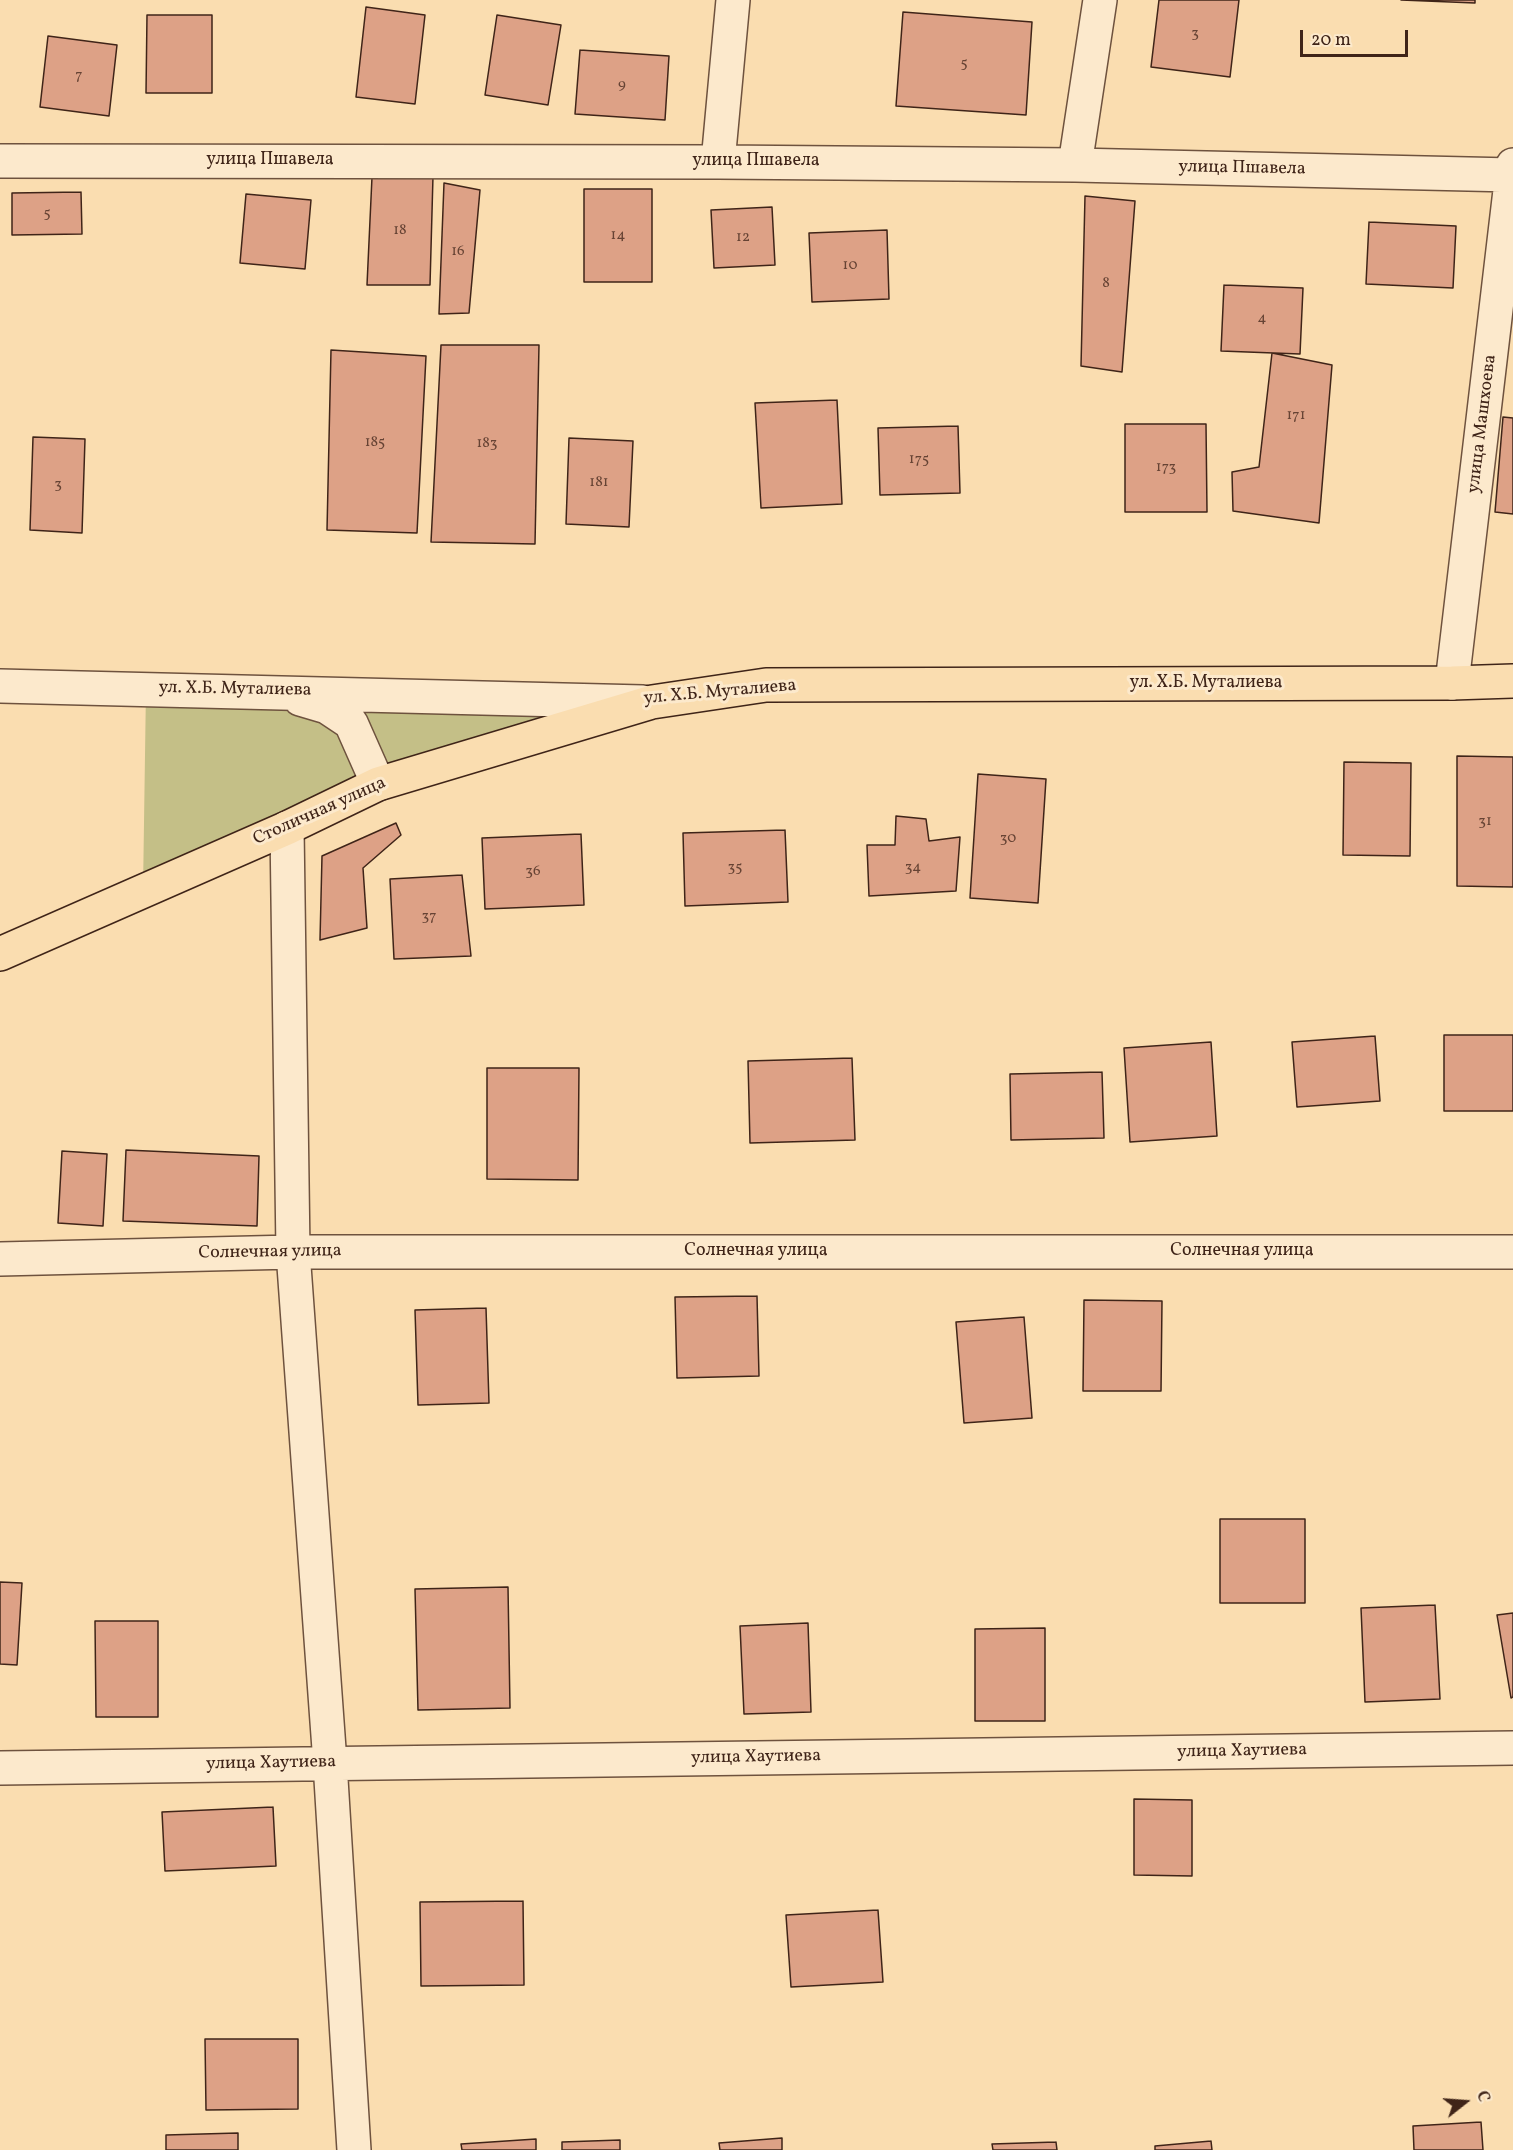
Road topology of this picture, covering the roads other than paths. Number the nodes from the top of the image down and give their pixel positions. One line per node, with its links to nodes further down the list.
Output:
1 (733, 0): 4 (street)
2 (1100, 0): 5 (street)
3 (0, 161): 4 (street, улица Пшавела)
4 (718, 162): 5 (street, улица Пшавела)
5 (1075, 165): 6 (street, улица Пшавела)
6 (1512, 170): 8 (street, улица Машхоева)
7 (1513, 681): 8 (main road, ул. Х.Б. Муталиева)
8 (1452, 683): 11 (main road, ул. Х.Б. Муталиева)
9 (0, 686): 10 (street, ул. Х.Б. Муталиева)
10 (273, 691): 11 (street, ул. Х.Б. Муталиева); 12 (street)
11 (652, 702): 12 (main road, Столичная улица)
12 (378, 784): 13 (main road, Столичная улица)
13 (287, 828): 14 (main road, Столичная улица); 15 (street)
14 (0, 954)
15 (292, 1252): 16 (street, Солнечная улица); 17 (street, Солнечная улица); 19 (street)
16 (1513, 1252)
17 (0, 1259)
18 (1513, 1748): 19 (street, улица Хаутиева)
19 (330, 1764): 20 (street, улица Хаутиева); 21 (street)
20 (0, 1768)
21 (354, 2150)

